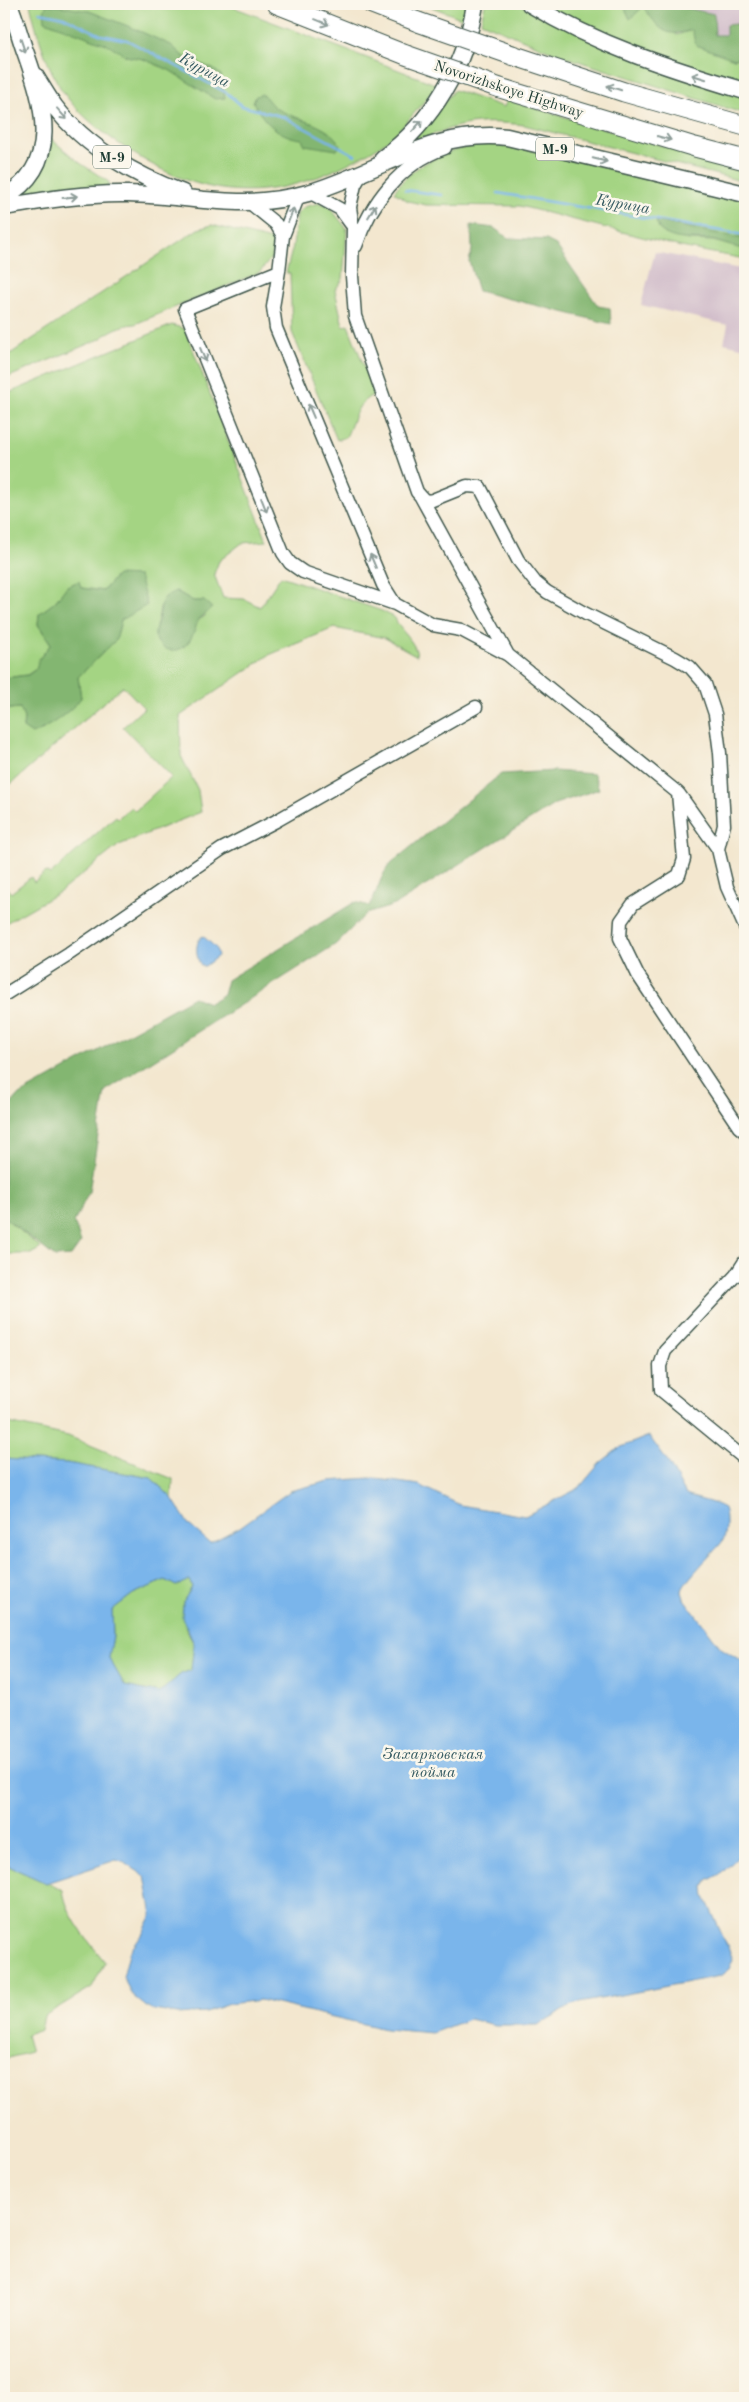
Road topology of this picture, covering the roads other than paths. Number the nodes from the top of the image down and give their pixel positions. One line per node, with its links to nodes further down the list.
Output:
1 (277, 4): 10 (highway, Novorizhskoye Highway, one-way to 10, bridge)
2 (372, 4): 8 (highway, one-way to 2, bridge)
3 (475, 4): 11 (main road, М-9, one-way to 3)
4 (530, 4): 7 (main road, one-way to 4)
5 (12, 8): 6 (main road, М-9, one-way to 6)
6 (34, 74): 14 (main road, М-9); 15 (main road, М-9, one-way to 15)
7 (745, 91)
8 (745, 126)
9 (507, 137): 11 (main road, М-9); 13 (main road, М-9, one-way to 13); 20 (street, one-way to 9)
10 (745, 160)
11 (365, 171): 12 (main road, М-9); 18 (street)
12 (304, 194): 16 (main road, М-9); 18 (street); 19 (street, one-way to 12)
13 (745, 194)
14 (4, 197)
15 (216, 202): 16 (main road, М-9); 17 (main road, М-9, one-way to 15)
16 (250, 203): 19 (street)
17 (4, 207)
18 (353, 229): 20 (street)
19 (283, 236): 21 (street)
20 (353, 255): 22 (street)
21 (279, 271): 23 (street, one-way to 21); 23 (street, one-way to 23)
22 (420, 497): 24 (street); 27 (street)
23 (395, 604): 24 (street)
24 (508, 655): 26 (street)
25 (476, 707): 29 (street)
26 (678, 793): 27 (street); 30 (street)
27 (718, 849): 28 (street)
28 (745, 927)
29 (4, 995)
30 (745, 1132)
31 (745, 1261): 32 (street)
32 (745, 1459)

